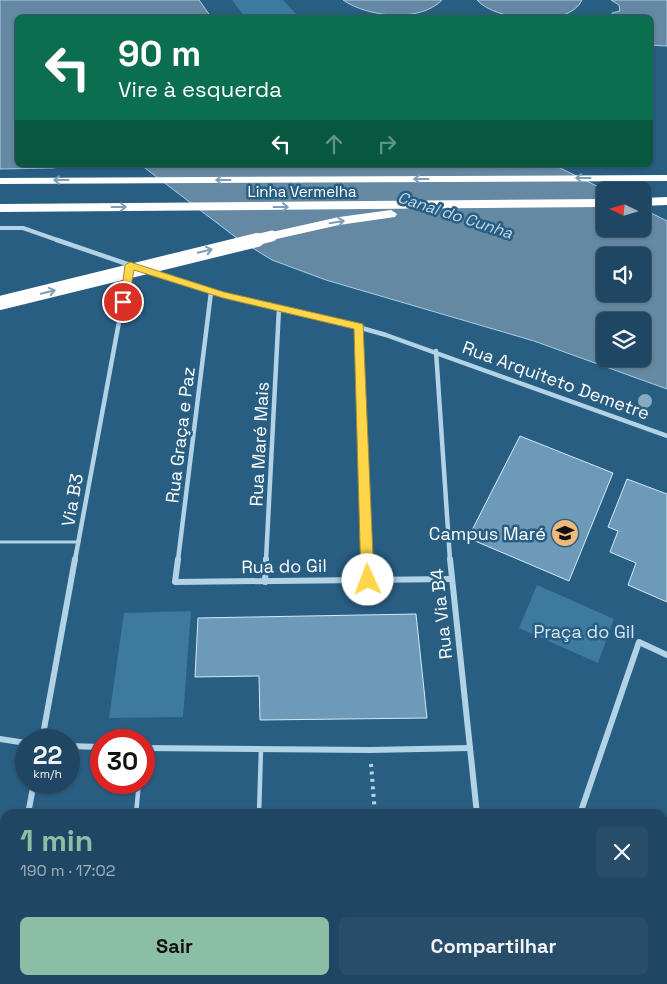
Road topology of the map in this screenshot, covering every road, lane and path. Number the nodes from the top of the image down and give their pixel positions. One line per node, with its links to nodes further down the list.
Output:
1 (667, 178): 2 (highway, Linha Vermelha, one-way to 2)
2 (0, 180)
3 (667, 201): 4 (highway)
4 (651, 202)
5 (596, 203): 6 (highway, Linha Vermelha)
6 (486, 205): 7 (highway, Linha Vermelha, one-way to 6); 11 (highway, one-way to 6, bridge)
7 (0, 208)
8 (0, 228): 9 (street, Rua Arquiteto Demetre)
9 (130, 265): 10 (street, Rua Arquiteto Demetre); 17 (street, Via B3)
10 (212, 292): 12 (street, Rua Arquiteto Demetre); 20 (street, Rua Graça e Paz)
11 (0, 303)
12 (279, 308): 13 (street, Rua Arquiteto Demetre); 21 (street, Rua Maré Mais)
13 (359, 327): 14 (street, Rua Arquiteto Demetre); 19 (street)
14 (436, 351): 15 (street, Rua Arquiteto Demetre); 18 (street, Rua Via B4)
15 (667, 436)
16 (0, 542): 17 (lane)
17 (79, 542): 23 (street, Via B3)
18 (452, 579): 19 (street, Rua do Gil); 27 (street, Rua Via B4)
19 (368, 580): 21 (street, Rua do Gil)
20 (175, 582): 21 (street, Rua do Gil)
21 (265, 582)
22 (667, 655): 37 (street)
23 (44, 729)
24 (0, 739): 25 (street)
25 (15, 741)
26 (155, 748): 28 (street)
27 (470, 748): 29 (street); 36 (street, Rua Via B4)
28 (261, 749): 29 (street); 34 (lane)
29 (370, 750): 35 (path)
30 (32, 794): 32 (street)
31 (138, 794): 33 (lane)
32 (29, 809)
33 (136, 809)
34 (259, 809)
35 (375, 809)
36 (476, 809)
37 (582, 809)

